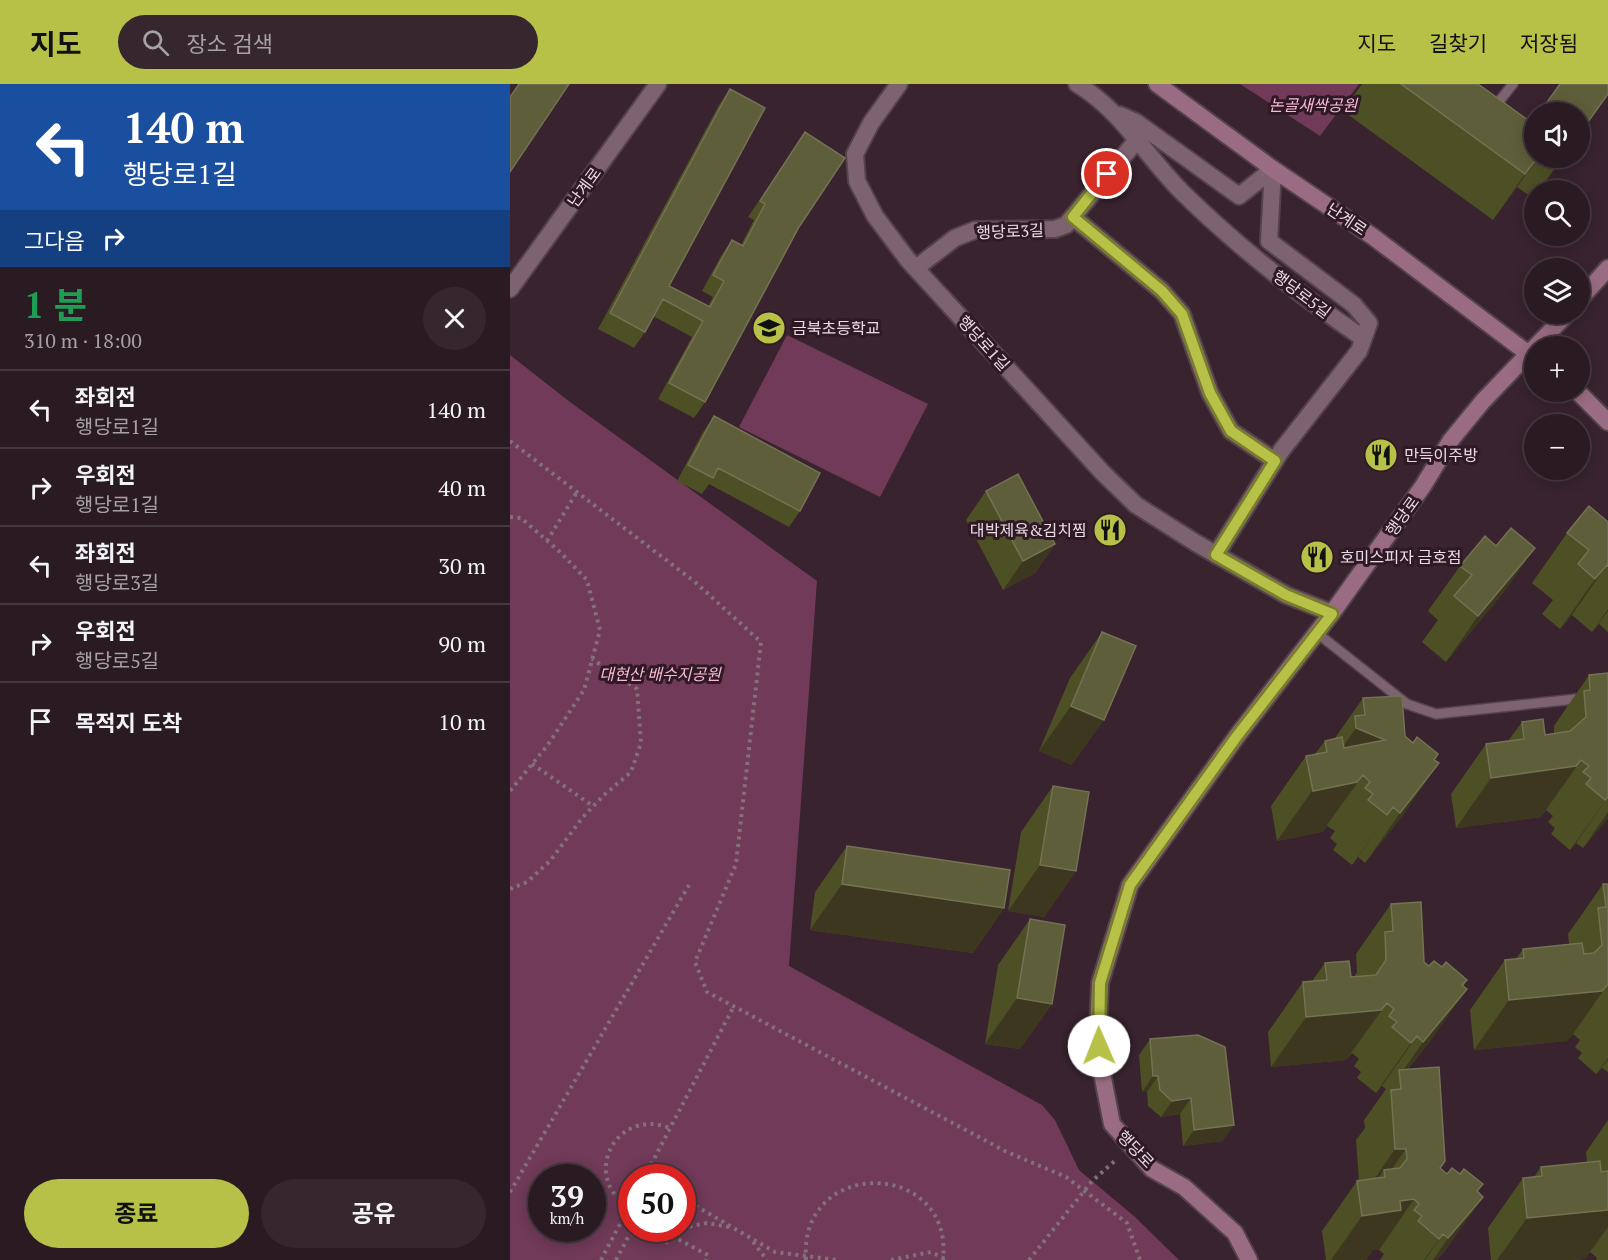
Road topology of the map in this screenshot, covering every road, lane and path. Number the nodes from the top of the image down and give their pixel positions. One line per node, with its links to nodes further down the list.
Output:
1 (658, 84): 13 (street, 난계로)
2 (899, 84): 11 (street, 행당로1길)
3 (1077, 84): 7 (street, 행당로5길)
4 (1157, 84): 9 (main road, 난계로)
5 (1513, 84): 6 (lane)
6 (1486, 103)
7 (1115, 113): 8 (street, 행당로5길); 9 (street)
8 (1137, 140): 10 (street); 17 (street, 행당로5길)
9 (1273, 169): 17 (street); 18 (main road, 난계로)
10 (1073, 217): 11 (street, 행당로3길); 23 (street)
11 (916, 268): 27 (street, 행당로1길)
12 (1608, 268): 14 (main road)
13 (510, 288)
14 (1590, 288)
15 (1558, 324): 16 (main road, 행당로)
16 (1548, 336)
17 (1363, 338): 23 (street)
18 (1524, 345)
19 (1524, 362): 28 (main road, 행당로)
20 (1588, 402): 21 (main road)
21 (1608, 422)
22 (510, 441): 24 (path)
23 (1275, 461): 27 (street)
24 (577, 492): 26 (path); 37 (path)
25 (510, 517): 26 (path)
26 (547, 541): 30 (path)
27 (1216, 555): 28 (street, 행당로1길)
28 (1332, 614): 29 (main road, 행당로)
29 (1317, 633): 31 (lane); 39 (main road, 행당로)
30 (592, 659): 32 (path); 34 (path)
31 (1608, 703)
32 (532, 764): 33 (path); 34 (path)
33 (510, 791)
34 (594, 806): 36 (path)
35 (689, 885): 42 (path)
36 (510, 889)
37 (734, 1006): 38 (path); 41 (path)
38 (670, 1128): 40 (path); 43 (path)
39 (1131, 1145): 41 (path); 60 (main road, 행당로)
40 (652, 1164)
41 (1084, 1191): 58 (path); 59 (path)
42 (510, 1192)
43 (618, 1196)
44 (696, 1206): 47 (path)
45 (696, 1225): 47 (path)
46 (618, 1229): 52 (path)
47 (746, 1235): 50 (path); 55 (path)
48 (626, 1242): 53 (path)
49 (683, 1242): 54 (path)
50 (806, 1258): 51 (path); 56 (path)
51 (944, 1259): 57 (path)
52 (601, 1260)
53 (616, 1260)
54 (706, 1260)
55 (767, 1260)
56 (837, 1260)
57 (891, 1260)
58 (1029, 1260)
59 (1140, 1260)
60 (1249, 1260)

